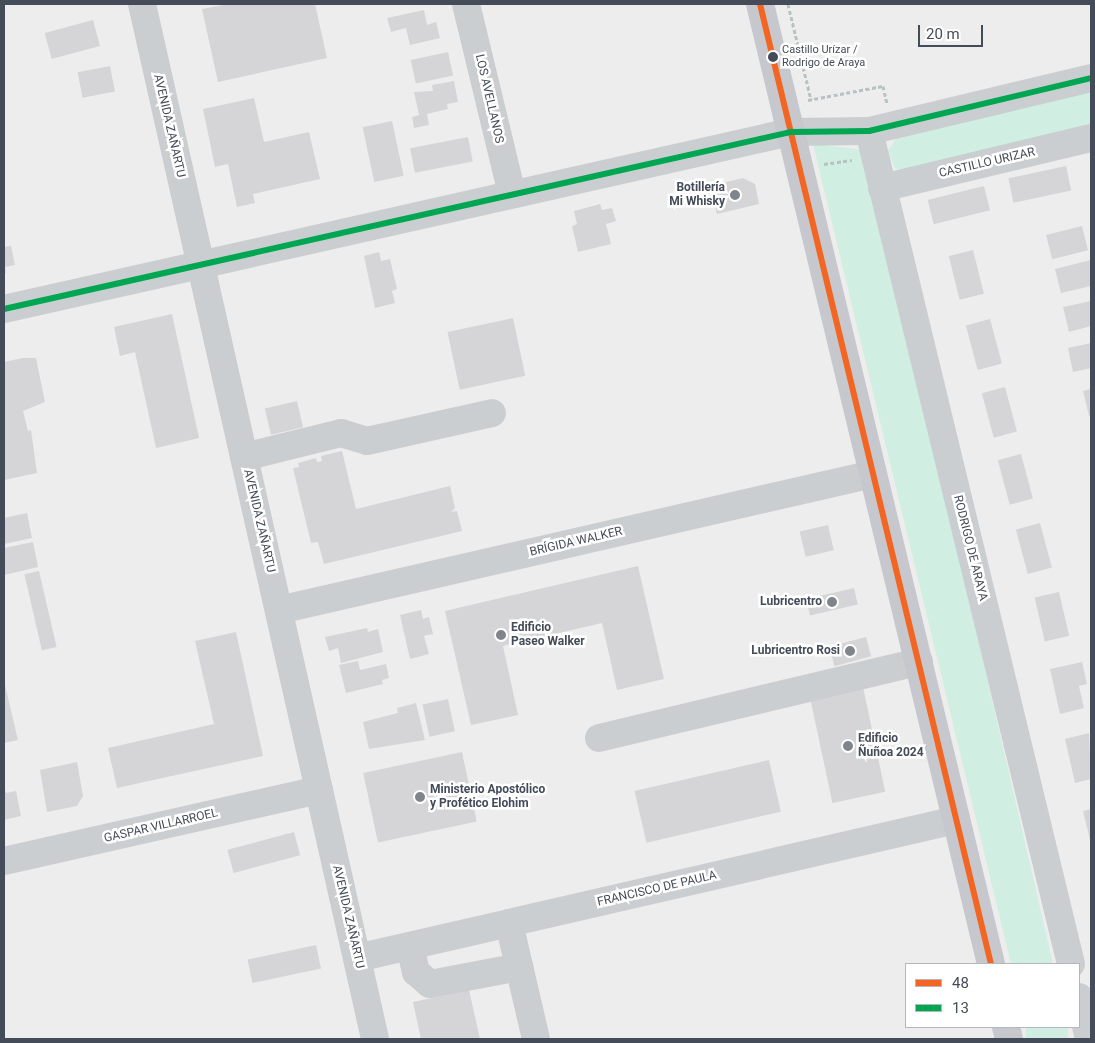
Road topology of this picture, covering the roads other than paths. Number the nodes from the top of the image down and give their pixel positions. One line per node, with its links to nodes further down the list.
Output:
1 (142, 4): 10 (street, AVENIDA ZAÑARTU)
2 (466, 4): 9 (street, LOS AVELLANOS)
3 (760, 4): 5 (main road)
4 (1091, 78): 6 (street)
5 (791, 132): 6 (street); 9 (street); 14 (main road)
6 (869, 132): 8 (street, RODRIGO DE ARAYA)
7 (1091, 138): 8 (street, CASTILLO URIZAR)
8 (882, 188): 25 (street, RODRIGO DE ARAYA)
9 (512, 194): 10 (street)
10 (201, 264): 11 (street); 13 (street, AVENIDA ZAÑARTU)
11 (4, 309)
12 (492, 412): 13 (street)
13 (244, 456): 15 (street, AVENIDA ZAÑARTU)
14 (873, 474): 15 (street, BRÍGIDA WALKER); 16 (main road)
15 (279, 610): 18 (street, AVENIDA ZAÑARTU)
16 (919, 662): 17 (street); 19 (main road)
17 (598, 738)
18 (319, 790): 20 (street, GASPAR VILLARROEL); 23 (street, AVENIDA ZAÑARTU)
19 (956, 820): 21 (street, FRANCISCO DE PAULA); 24 (main road)
20 (4, 861)
21 (509, 923): 22 (street, FRANCISCO DE PAULA); 26 (street)
22 (410, 946): 23 (street, FRANCISCO DE PAULA); 26 (street)
23 (357, 958): 28 (street, AVENIDA ZAÑARTU)
24 (991, 963)
25 (1071, 963)
26 (519, 967): 29 (street)
27 (1080, 1001): 30 (street)
28 (375, 1039)
29 (536, 1039)
30 (1089, 1039)

